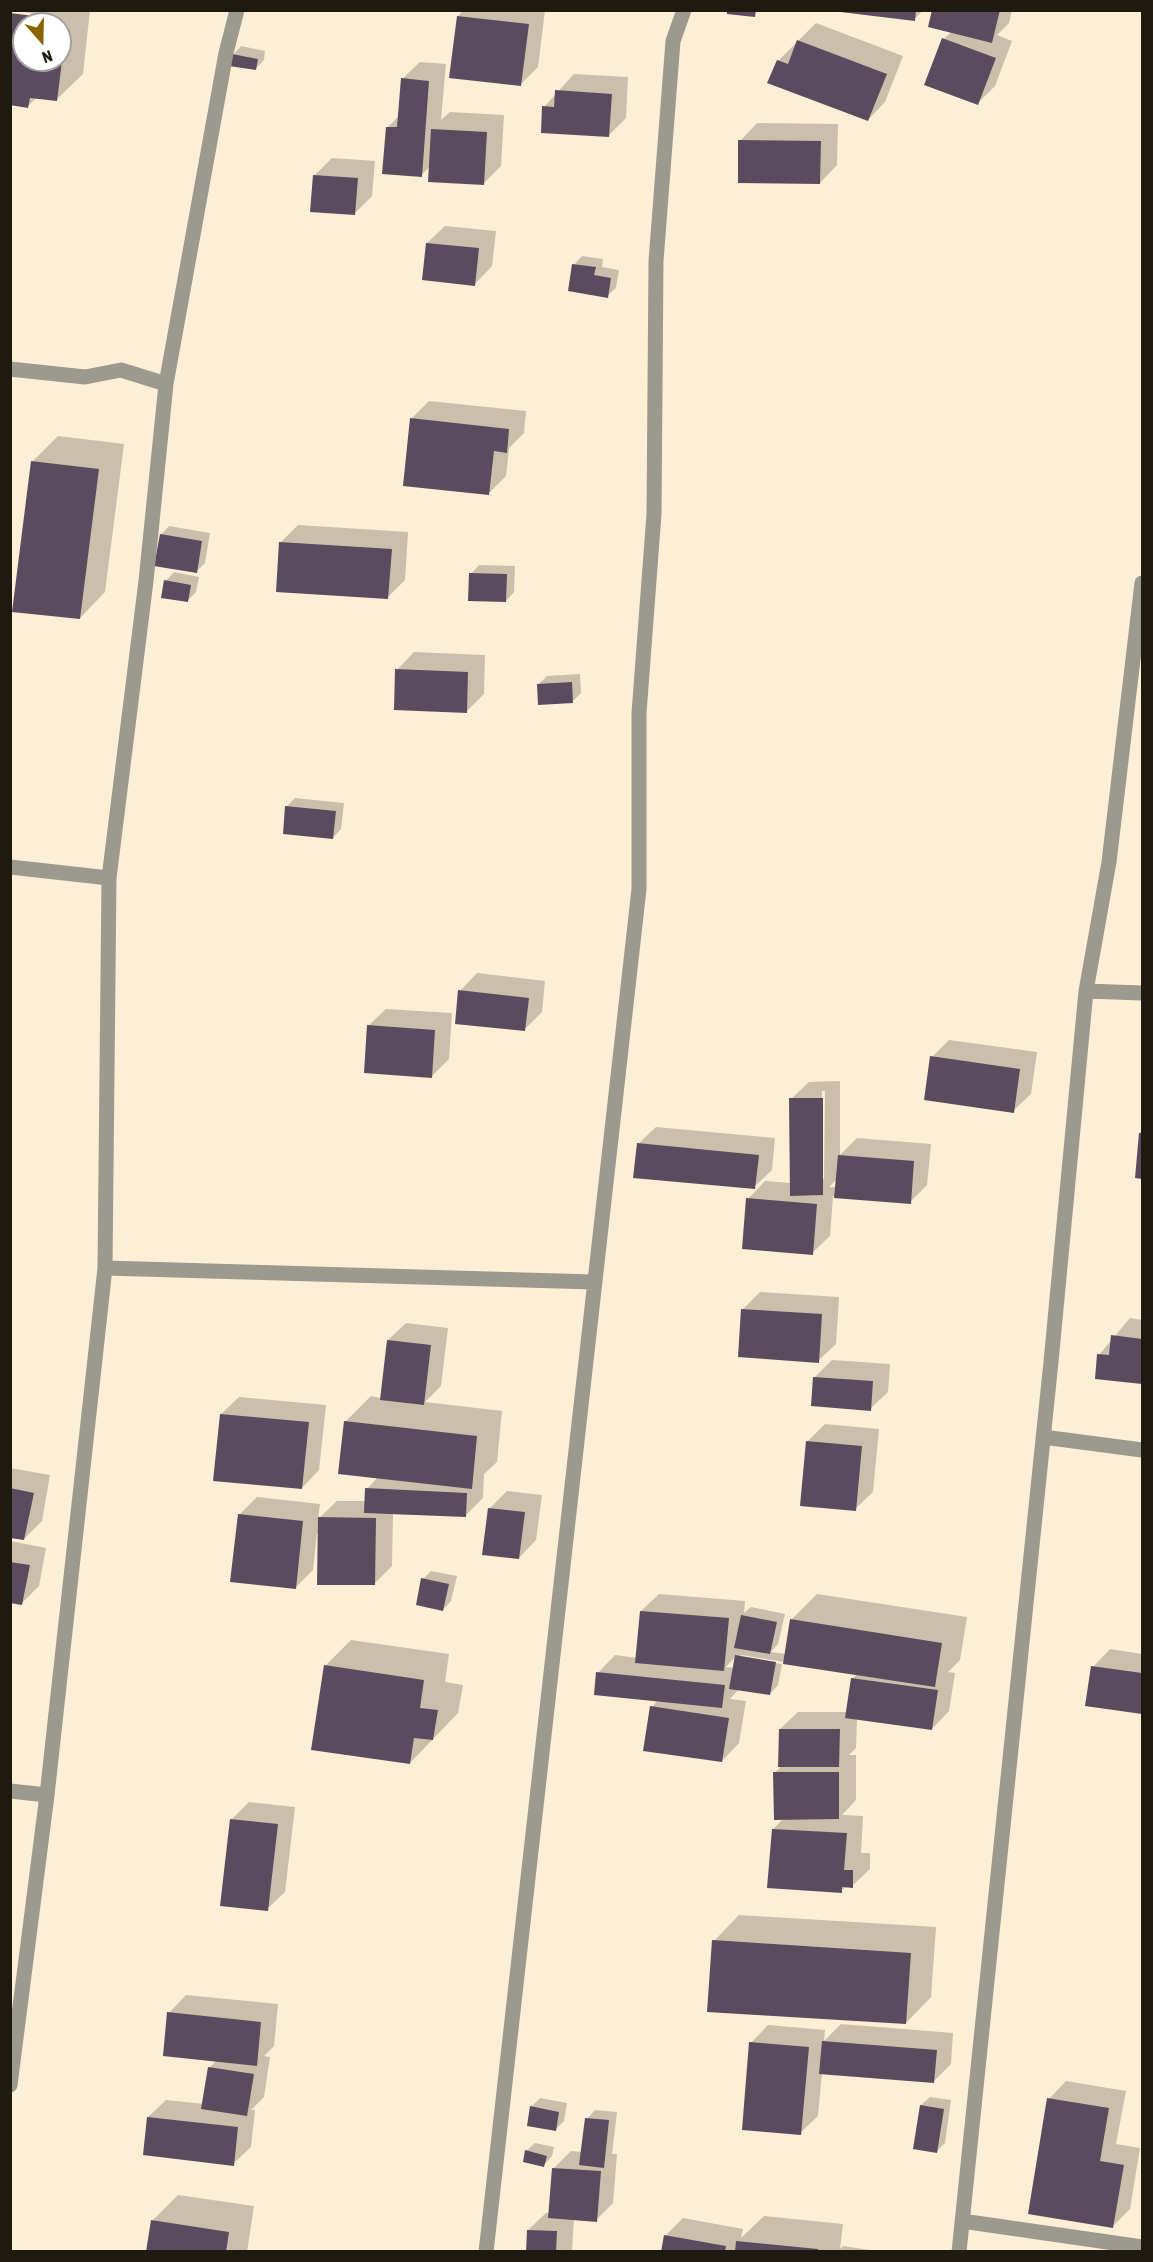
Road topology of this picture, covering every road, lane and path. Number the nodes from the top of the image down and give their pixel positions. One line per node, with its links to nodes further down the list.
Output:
1 (237, 10): 4 (street)
2 (684, 10): 11 (street)
3 (10, 369): 4 (street)
4 (166, 384): 7 (street)
5 (1143, 583): 8 (street)
6 (10, 867): 7 (street)
7 (109, 878): 10 (street)
8 (1086, 991): 9 (street); 12 (street)
9 (1143, 993)
10 (105, 1268): 11 (street); 15 (street)
11 (594, 1282): 19 (street)
12 (1044, 1437): 13 (street); 17 (street)
13 (1143, 1450)
14 (10, 1791): 15 (street)
15 (47, 1795): 16 (street)
16 (10, 2085)
17 (962, 2222): 18 (street); 20 (street)
18 (1143, 2247)
19 (486, 2252)
20 (959, 2252)

